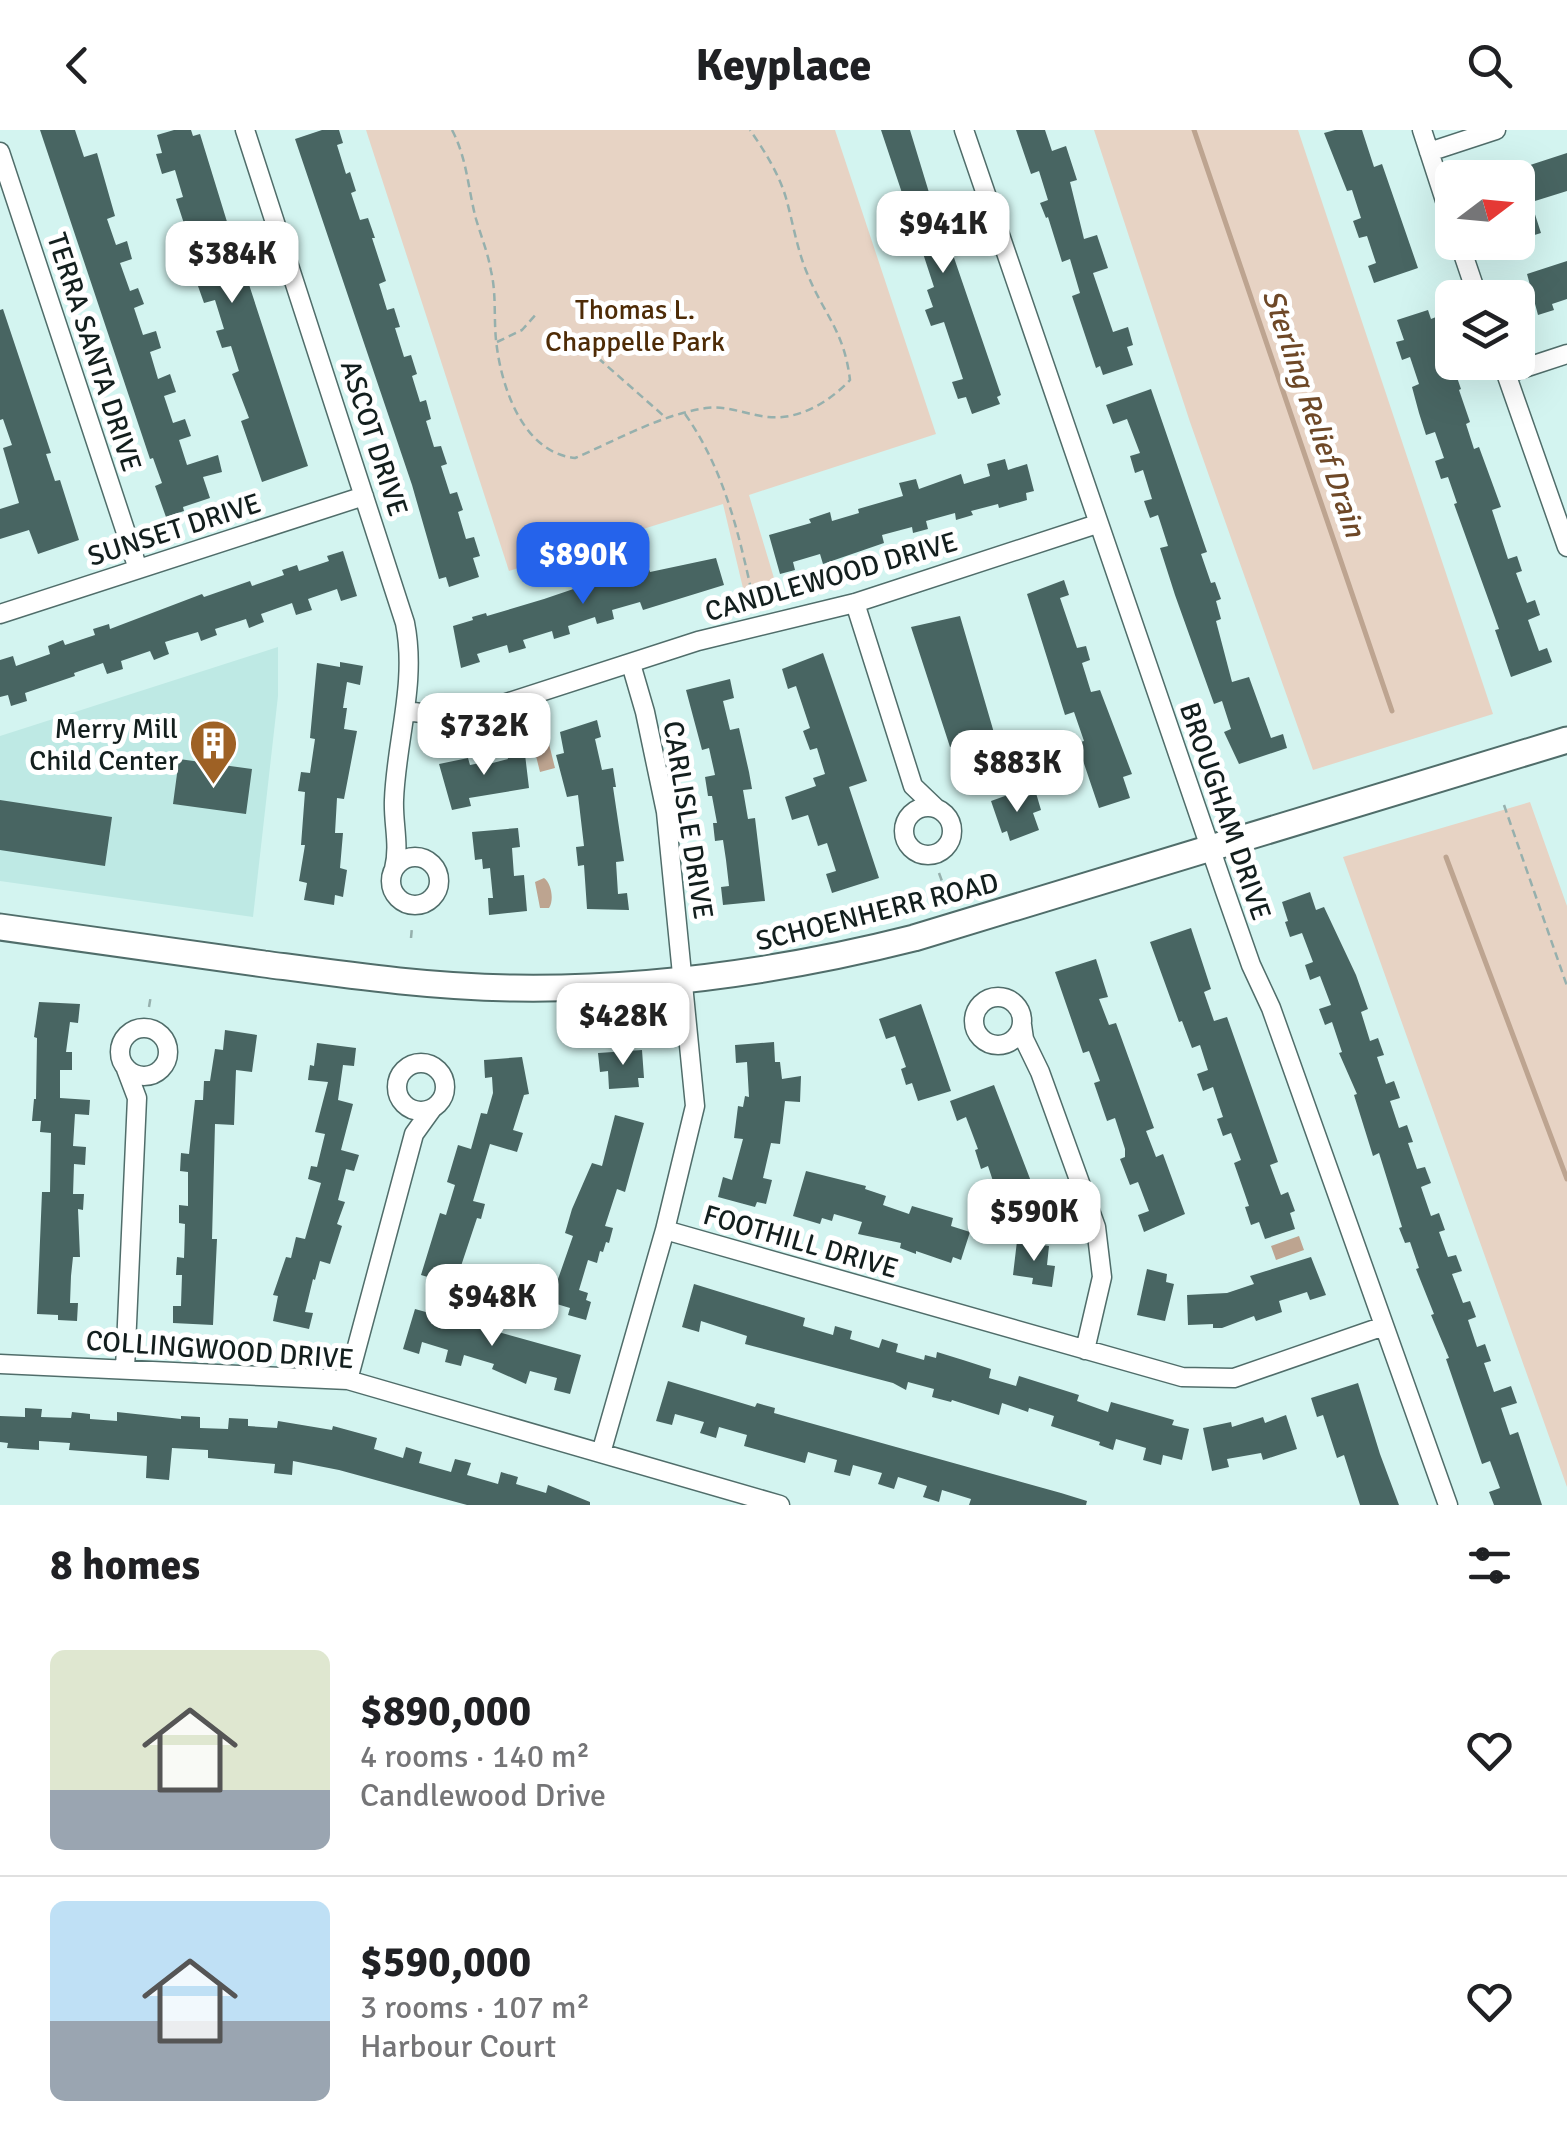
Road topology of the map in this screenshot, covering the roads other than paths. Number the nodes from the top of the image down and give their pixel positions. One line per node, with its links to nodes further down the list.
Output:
1 (244, 130): 11 (street, ASCOT DRIVE)
2 (964, 130): 12 (street, BROUGHAM DRIVE)
3 (1422, 130): 6 (street)
4 (1496, 130): 6 (street)
5 (0, 152): 14 (street, TERRA SANTA DRIVE)
6 (1429, 152): 7 (street)
7 (1435, 170)
8 (1567, 354): 9 (street)
9 (1535, 361)
10 (1508, 380): 13 (street)
11 (364, 496): 14 (street, SUNSET DRIVE); 18 (street, ASCOT DRIVE)
12 (1097, 524): 15 (street, CANDLEWOOD DRIVE); 24 (street, BROUGHAM DRIVE)
13 (1567, 547)
14 (138, 569): 16 (street, SUNSET DRIVE)
15 (855, 603): 17 (street, CANDLEWOOD DRIVE); 20 (street)
16 (0, 614)
17 (631, 664): 18 (street, CANDLEWOOD DRIVE); 28 (street, CARLISLE DRIVE)
18 (406, 712): 23 (street, ASCOT DRIVE)
19 (1567, 740): 24 (main road, SCHOENHERR ROAD)
20 (914, 786): 21 (street); 22 (street)
21 (936, 808): 22 (street); 22 (street)
22 (908, 816)
23 (397, 837): 25 (street); 26 (street, ASCOT DRIVE)
24 (1210, 848): 28 (main road, SCHOENHERR ROAD); 39 (street, BROUGHAM DRIVE)
25 (414, 857): 26 (street); 26 (street)
26 (394, 869)
27 (0, 928): 28 (main road, SCHOENHERR ROAD)
28 (683, 980): 38 (street, CARLISLE DRIVE)
29 (1022, 1024): 30 (street); 30 (street); 31 (street)
30 (1001, 1045): 31 (street)
31 (1031, 1054): 40 (street)
32 (126, 1069): 33 (street); 33 (street); 34 (street)
33 (155, 1073): 34 (street)
34 (137, 1098): 42 (street)
35 (404, 1104): 36 (street); 36 (street); 37 (street)
36 (432, 1108): 37 (street)
37 (414, 1134): 43 (street)
38 (664, 1230): 40 (street, FOOTHILL DRIVE); 44 (street, CARLISLE DRIVE)
39 (1384, 1326): 40 (street, FOOTHILL DRIVE); 46 (street, BROUGHAM DRIVE)
40 (1085, 1350)
41 (0, 1364): 42 (street, COLLINGWOOD DRIVE)
42 (125, 1369): 43 (street, COLLINGWOOD DRIVE)
43 (348, 1380): 44 (street, COLLINGWOOD DRIVE)
44 (602, 1454): 45 (street, COLLINGWOOD DRIVE)
45 (780, 1505)
46 (1448, 1505)

